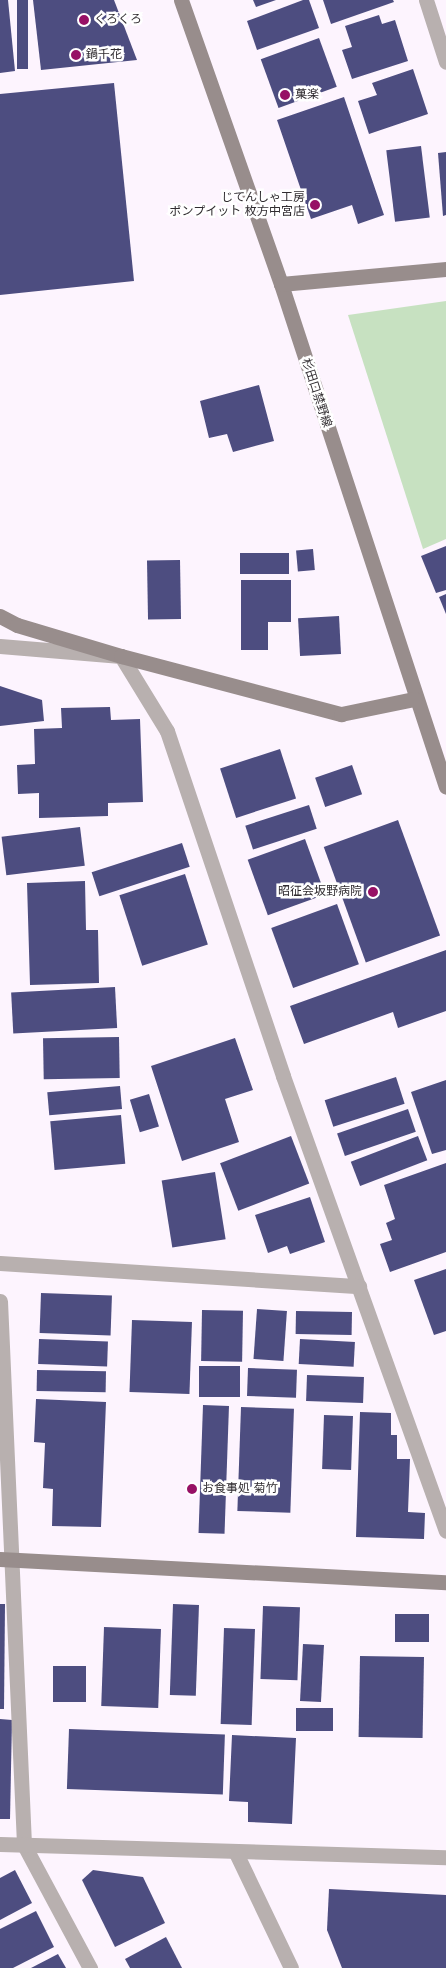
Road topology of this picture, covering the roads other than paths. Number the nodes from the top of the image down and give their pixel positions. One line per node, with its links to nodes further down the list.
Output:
1 (181, 0): 5 (street, 杉田口禁野線)
2 (426, 0): 3 (street)
3 (446, 62)
4 (446, 269): 5 (street)
5 (281, 284): 9 (street, 杉田口禁野線)
6 (0, 616): 8 (street)
7 (0, 646): 8 (street)
8 (121, 656): 9 (street); 12 (street)
9 (414, 699): 10 (street, 杉田口禁野線)
10 (446, 788)
11 (0, 1263): 12 (street)
12 (359, 1286): 14 (street)
13 (0, 1301): 15 (street)
14 (446, 1531)
15 (6, 1559): 16 (street); 18 (street)
16 (446, 1582)
17 (0, 1844): 18 (street)
18 (24, 1845): 19 (street); 21 (street)
19 (236, 1853): 20 (street); 22 (street)
20 (446, 1857)
21 (90, 1968)
22 (291, 1968)

